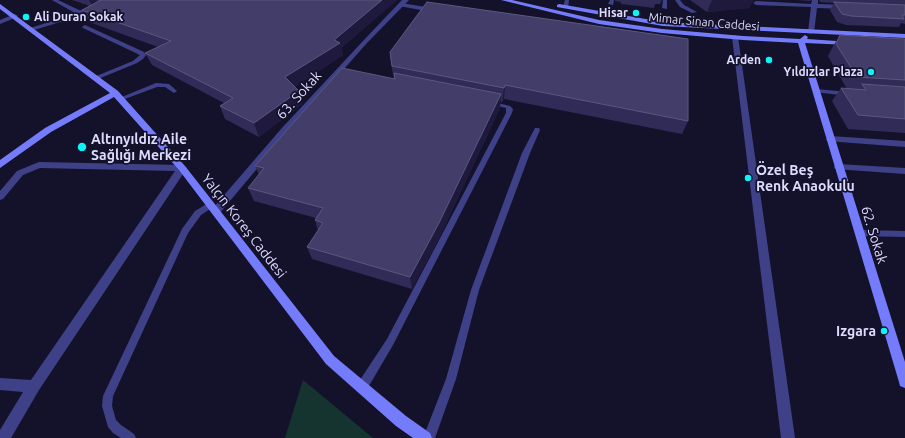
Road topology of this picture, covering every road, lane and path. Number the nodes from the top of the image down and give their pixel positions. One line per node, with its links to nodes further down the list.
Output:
1 (54, 0): 14 (lane)
2 (504, 0): 23 (street, Mimar Sinan Caddesi)
3 (534, 0): 9 (street, Mimar Sinan Caddesi)
4 (665, 0): 12 (lane)
5 (677, 0): 16 (lane)
6 (404, 3): 13 (lane); 40 (street, 63. Sokak)
7 (756, 3): 8 (street)
8 (815, 3): 11 (street); 21 (street)
9 (567, 4): 21 (street, Mimar Sinan Caddesi)
10 (0, 6): 17 (street, Yalçın Koreş Caddesi)
11 (852, 7)
12 (664, 8)
13 (440, 11)
14 (82, 12): 15 (lane); 20 (lane)
15 (89, 12)
16 (694, 12)
17 (15, 16): 18 (street); 20 (street, Yalçın Koreş Caddesi)
18 (0, 22)
19 (85, 27): 26 (lane)
20 (32, 29): 26 (street, Yalçın Koreş Caddesi)
21 (812, 32): 22 (street, Mimar Sinan Caddesi); 24 (street)
22 (905, 36)
23 (735, 37): 24 (street, Mimar Sinan Caddesi); 51 (street)
24 (801, 41): 25 (street, Mimar Sinan Caddesi); 28 (street, 62. Sokak)
25 (857, 43)
26 (96, 78): 30 (street, Yalçın Koreş Caddesi)
27 (174, 91): 30 (lane)
28 (816, 91): 29 (lane); 33 (street, 62. Sokak)
29 (853, 94)
30 (117, 96): 35 (street); 37 (street, Yalçın Koreş Caddesi)
31 (484, 102): 46 (lane)
32 (537, 130): 50 (lane)
33 (830, 139): 34 (street); 36 (street, 62. Sokak)
34 (905, 144)
35 (0, 165)
36 (838, 166): 38 (lane); 41 (street, 62. Sokak)
37 (182, 168): 39 (street); 40 (street, Yalçın Koreş Caddesi); 45 (street)
38 (905, 171)
39 (0, 197)
40 (213, 208): 46 (street, Yalçın Koreş Caddesi); 48 (lane)
41 (859, 233): 42 (lane); 43 (street, 62. Sokak)
42 (905, 234)
43 (905, 382)
44 (0, 384): 45 (street)
45 (34, 386): 47 (street)
46 (362, 387): 49 (street, Yalçın Koreş Caddesi)
47 (3, 438)
48 (130, 438)
49 (425, 438)
50 (429, 438)
51 (788, 438)

